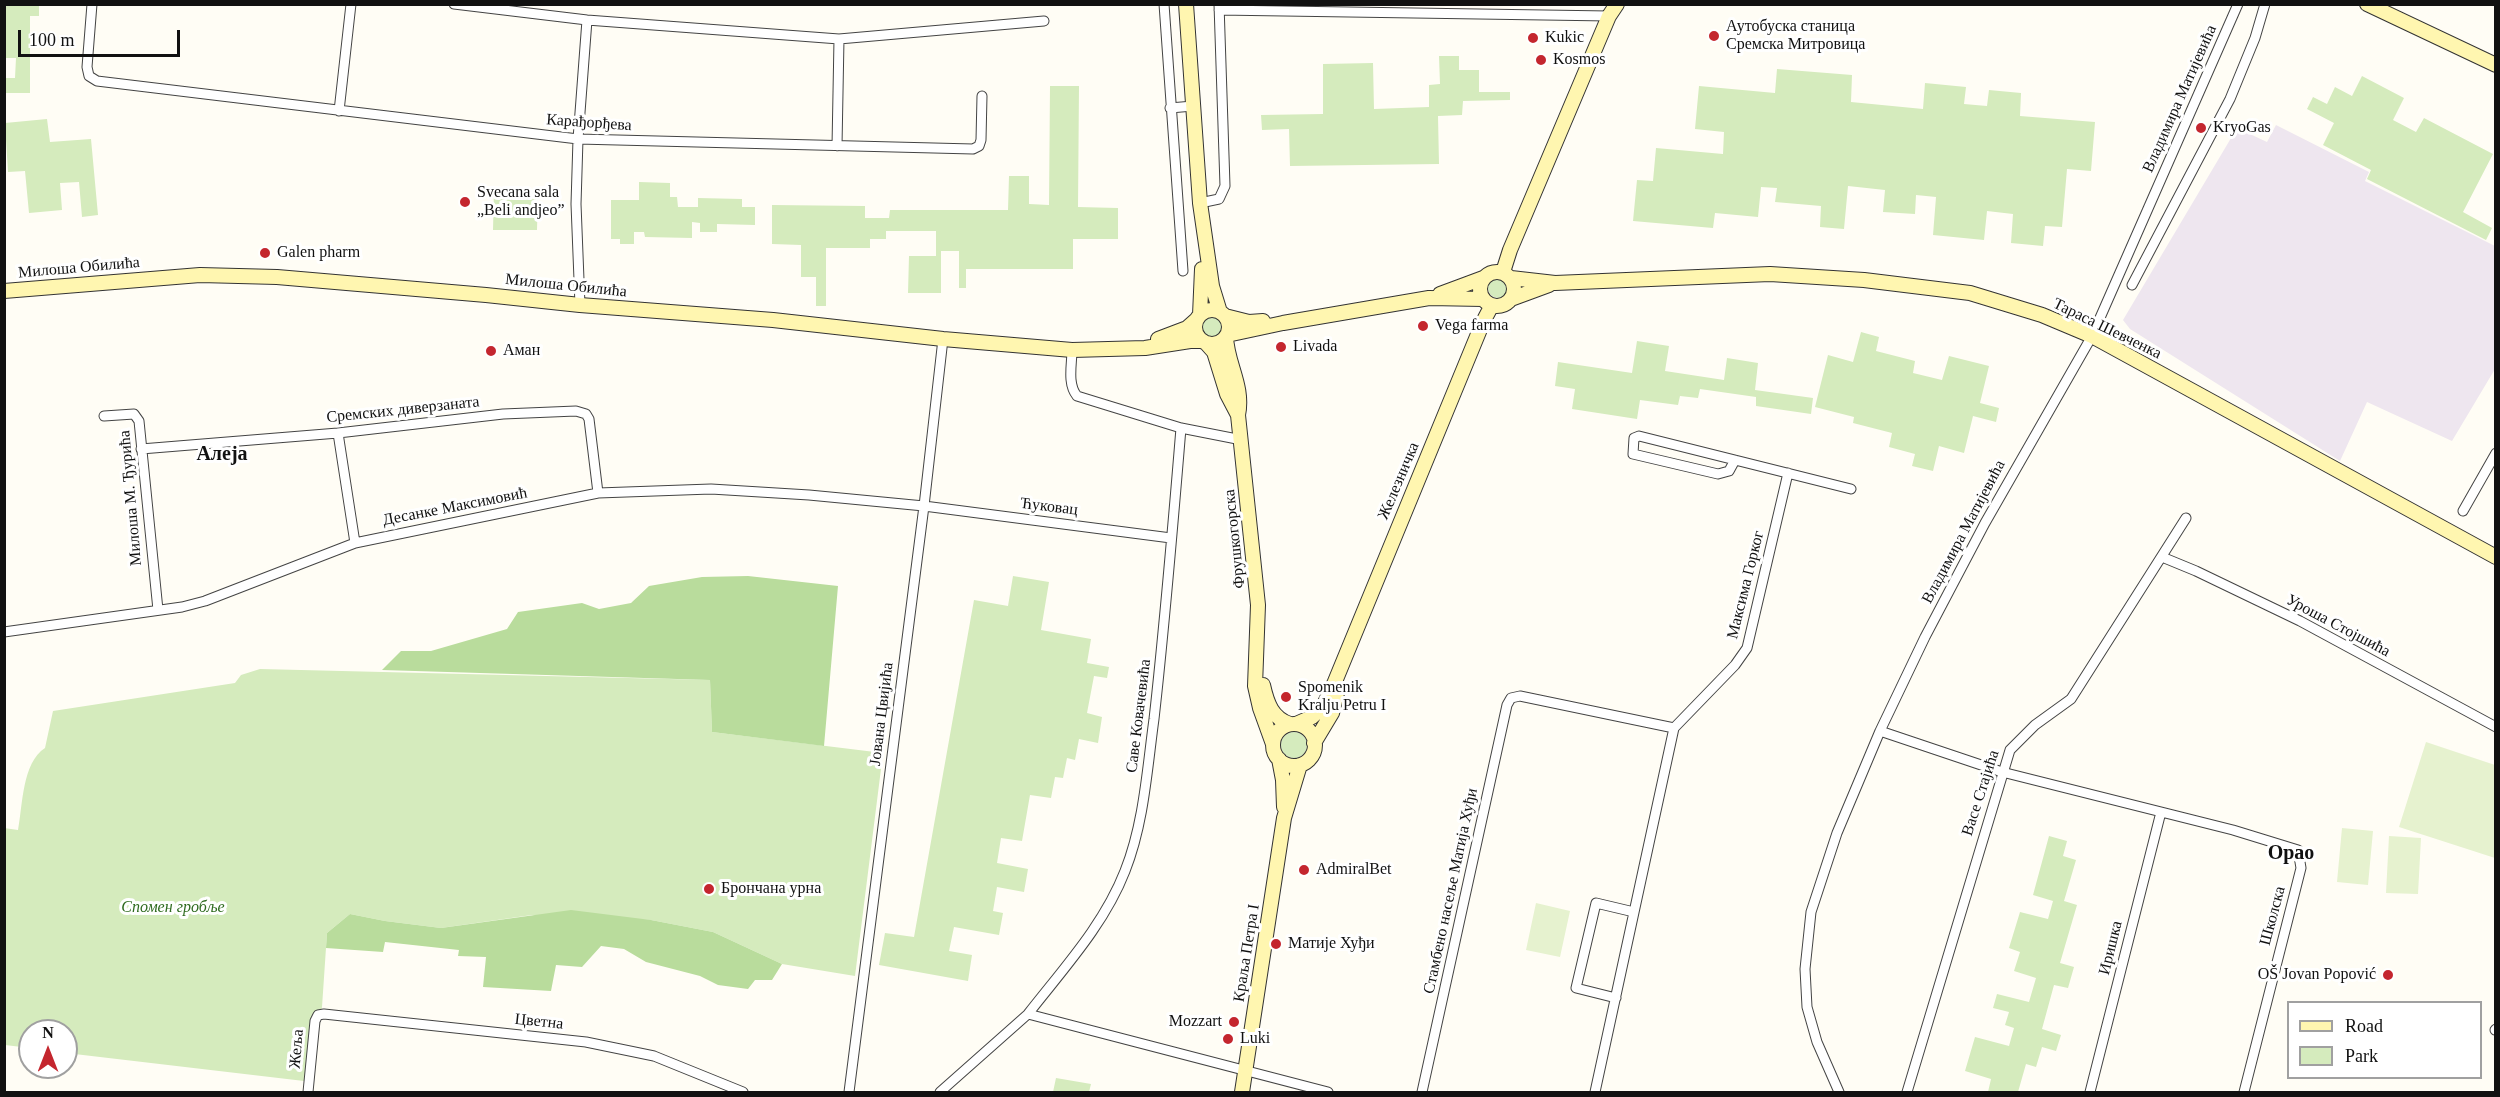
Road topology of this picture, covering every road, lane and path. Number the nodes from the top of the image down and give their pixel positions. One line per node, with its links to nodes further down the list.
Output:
1 (93, 4): 18 (street, Карађорђева)
2 (351, 4): 18 (street)
3 (454, 4): 11 (street)
4 (1164, 4): 17 (street)
5 (1186, 4): 16 (street)
6 (2238, 4): 37 (street, Владимира Матијевића)
7 (2265, 4): 27 (street)
8 (2367, 4): 14 (street)
9 (1219, 7): 10 (street); 21 (street)
10 (1613, 10): 24 (street)
11 (587, 20): 13 (street); 19 (street)
12 (1044, 21): 13 (street)
13 (839, 39): 20 (street)
14 (2496, 64)
15 (982, 96): 20 (street, Карађорђева)
16 (1193, 106): 17 (street); 21 (street)
17 (1170, 108): 23 (street)
18 (339, 111): 19 (street, Карађорђева)
19 (578, 140): 20 (street, Карађорђева); 32 (street)
20 (837, 146)
21 (1200, 203): 22 (street)
22 (1204, 234): 33 (street); 34 (street)
23 (1183, 271)
24 (1507, 275): 25 (street); 26 (street, Тараса Шевченка); 30 (street)
25 (1483, 279): 29 (street); 31 (street)
26 (1555, 283): 30 (street, Тараса Шевченка); 37 (street, Тараса Шевченка)
27 (2132, 285)
28 (4, 291): 32 (street, Милоша Обилића)
29 (1429, 298): 31 (street); 35 (street)
30 (1512, 299): 31 (street)
31 (1488, 302): 63 (street, Железничка)
32 (580, 305): 38 (street, Милоша Обилића)
33 (1222, 314): 34 (street); 35 (street); 36 (street)
34 (1198, 317): 39 (street); 40 (street, Милоша Обилића)
35 (1283, 323): 36 (street)
36 (1227, 336): 39 (street); 42 (street, Фрушкогорска)
37 (2092, 336): 58 (street, Тараса Шевченка); 67 (street, Владимира Матијевића)
38 (943, 339): 41 (street, Милоша Обилића); 53 (street, Јована Цвијића)
39 (1204, 342): 40 (street, Милоша Обилића); 42 (street, Фрушкогорска)
40 (1124, 348): 41 (street, Милоша Обилића)
41 (1072, 350): 44 (street)
42 (1238, 415): 46 (street, Фрушкогорска)
43 (104, 416): 47 (street, Милоша М. Ђурића)
44 (1182, 428): 46 (street); 56 (street, Саве Ковачевића)
45 (338, 432): 47 (street, Сремских диверзаната); 52 (street, Сремских диверзаната); 57 (street)
46 (1242, 440): 62 (street, Фрушкогорска)
47 (141, 449): 60 (street, Милоша М. Ђурића)
48 (2496, 453): 54 (street)
49 (1735, 460): 49 (street); 50 (street)
50 (1788, 473): 51 (street); 66 (street, Максима Горког)
51 (1851, 489)
52 (598, 494): 53 (street, Десанке Максимовић); 57 (street, Десанке Максимовић)
53 (924, 506): 56 (street, Ћуковац); 82 (street, Јована Цвијића)
54 (2463, 512)
55 (2186, 518): 59 (street, Васе Стајића)
56 (1171, 538): 78 (street, Саве Ковачевића)
57 (355, 543): 60 (street, Десанке Максимовић)
58 (2496, 557)
59 (2162, 558): 65 (street, Уроша Стојшића); 72 (street, Васе Стајића)
60 (158, 610): 61 (street, Десанке Максимовић)
61 (4, 632)
62 (1257, 660): 64 (street, Фрушкогорска); 69 (street, Фрушкогорска)
63 (1340, 672): 64 (street, Железничка); 68 (street, Железничка)
64 (1293, 724): 68 (street); 69 (street)
65 (2496, 727)
66 (1674, 728): 75 (street); 86 (street, Стамбено насеље Матија Хуђи)
67 (1880, 731): 72 (street); 88 (street, Владимира Матијевића)
68 (1314, 743): 71 (street)
69 (1273, 744): 70 (street)
70 (1279, 759): 71 (street); 74 (street, Краља Петра I)
71 (1300, 765): 74 (street, Краља Петра I)
72 (2002, 772): 73 (street); 89 (street, Васе Стајића)
73 (2161, 812): 90 (street, Иришка); 91 (street, Школска)
74 (1284, 818): 79 (street, Краља Петра I)
75 (1634, 912): 76 (street); 76 (street)
76 (1616, 998): 87 (street)
77 (324, 1014): 80 (street, Жеља); 81 (street, Цветна)
78 (1028, 1014): 79 (street); 83 (street, Саве Ковачевића)
79 (1246, 1071): 84 (street, Краља Петра I); 85 (street)
80 (309, 1092)
81 (743, 1092)
82 (849, 1092)
83 (940, 1092)
84 (1242, 1092)
85 (1328, 1092)
86 (1422, 1092)
87 (1595, 1092)
88 (1839, 1092)
89 (1907, 1092)
90 (2090, 1092)
91 (2244, 1092)

